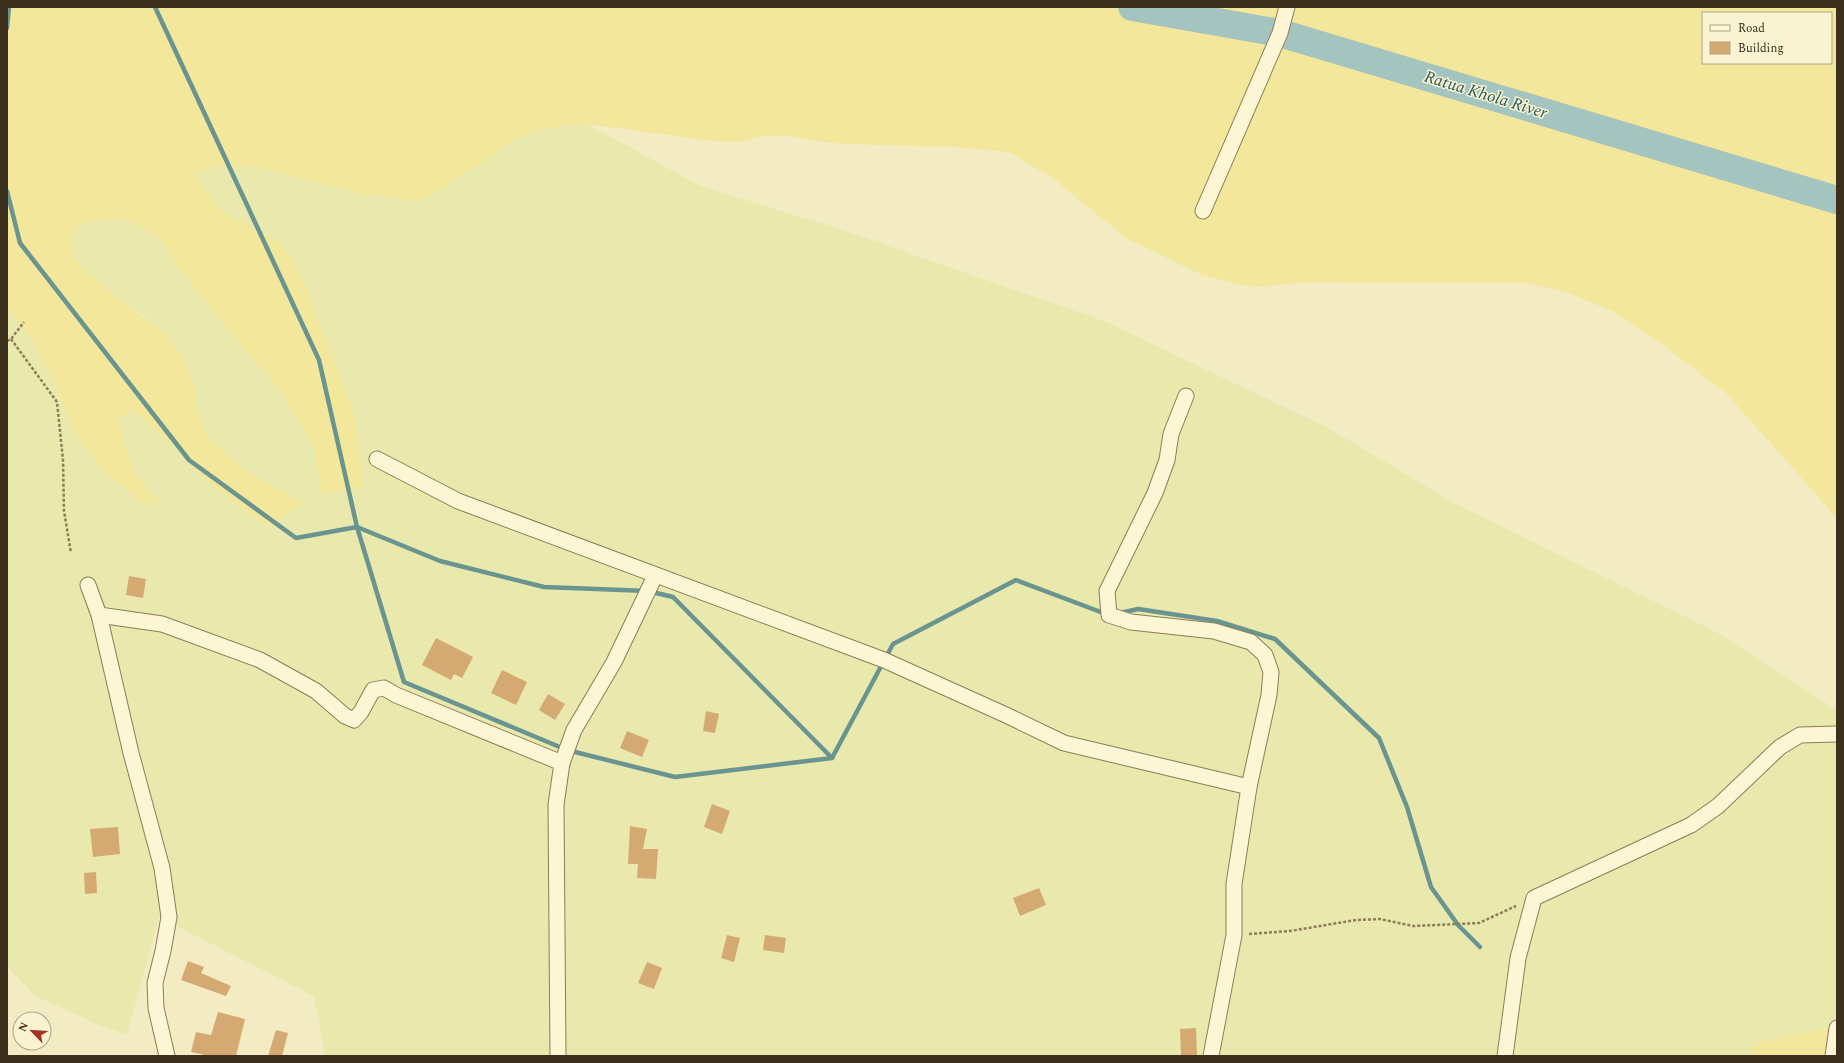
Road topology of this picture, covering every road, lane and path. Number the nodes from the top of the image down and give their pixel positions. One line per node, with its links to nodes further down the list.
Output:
1 (1287, 7): 2 (street)
2 (1203, 211)
3 (24, 322): 4 (path)
4 (11, 339): 5 (path); 8 (path)
5 (7, 341)
6 (1186, 396): 14 (street)
7 (377, 459): 9 (street)
8 (71, 553)
9 (655, 576): 13 (street); 14 (street)
10 (88, 585): 11 (street)
11 (99, 615): 13 (street); 18 (street)
12 (1837, 734): 15 (street)
13 (562, 764): 19 (street)
14 (1249, 787): 16 (street)
15 (1534, 898): 16 (path); 21 (street)
16 (1234, 935): 20 (street)
17 (1837, 1028): 22 (street)
18 (167, 1056)
19 (558, 1056)
20 (1211, 1056)
21 (1504, 1056)
22 (1833, 1056)

